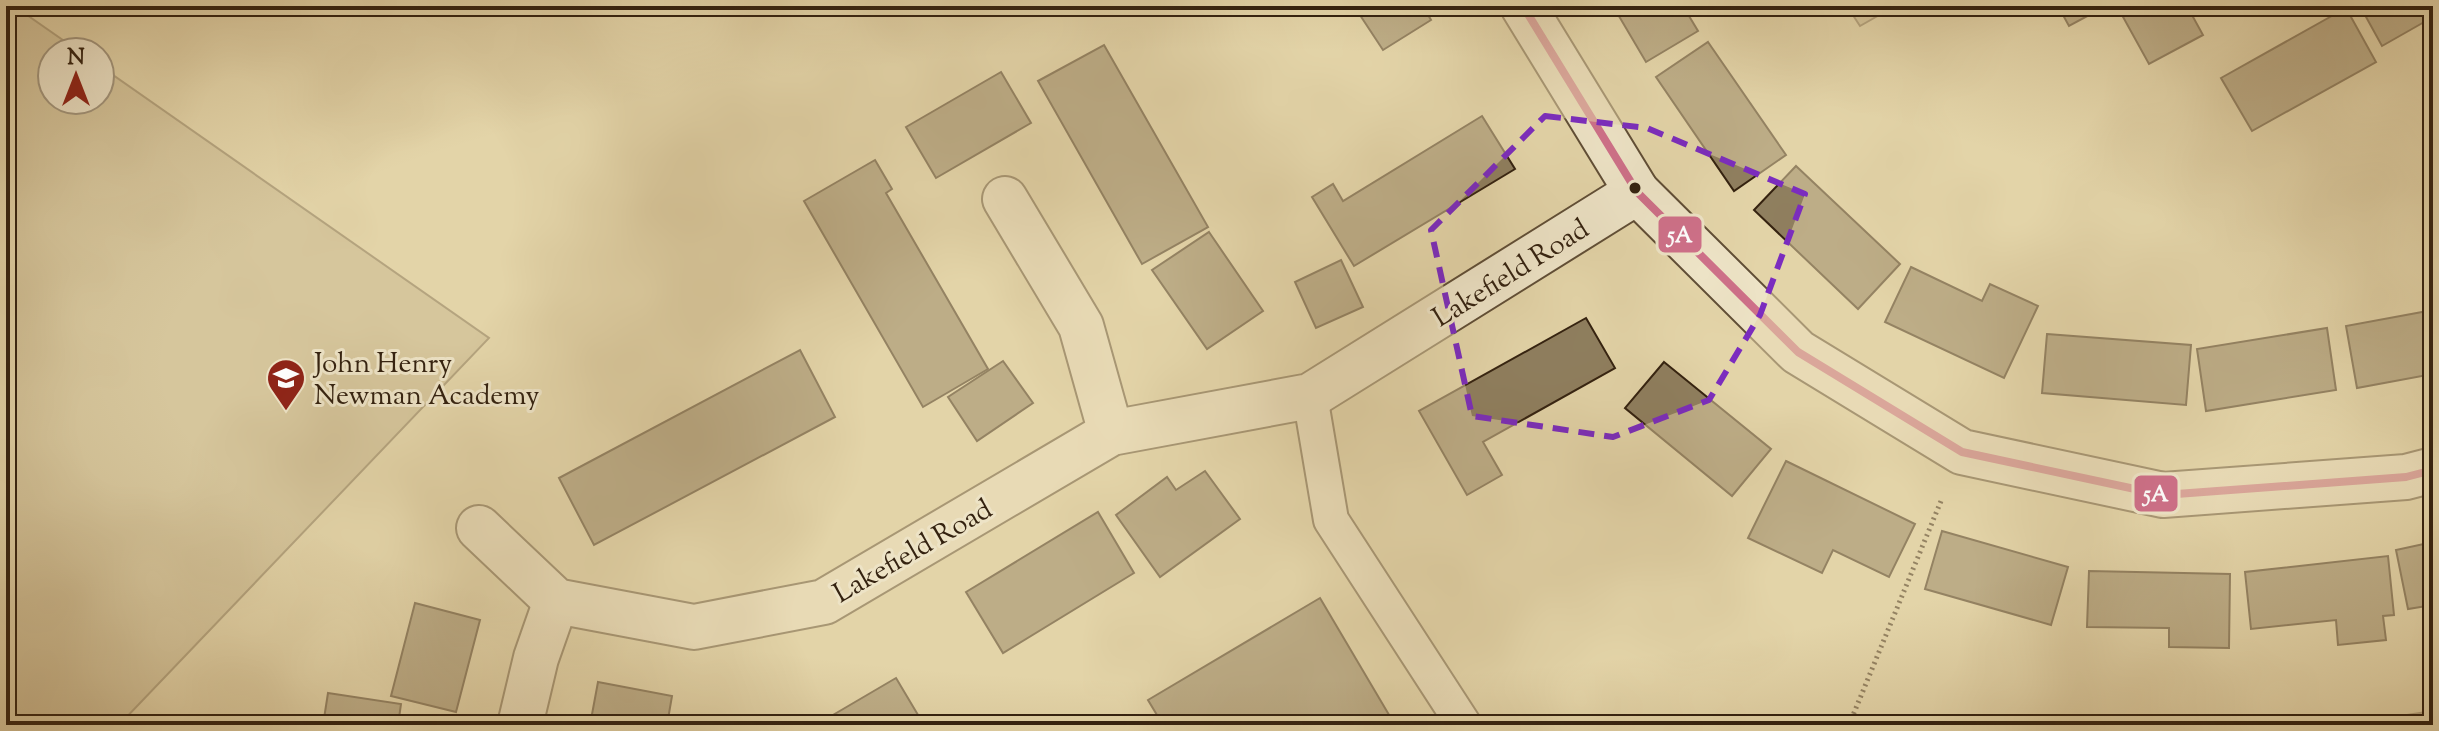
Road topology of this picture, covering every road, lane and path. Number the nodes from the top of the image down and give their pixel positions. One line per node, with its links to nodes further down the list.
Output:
1 (1523, 6): 2 (street)
2 (1637, 192): 4 (street, Lakefield Road); 6 (street)
3 (1005, 199): 5 (street)
4 (1310, 396): 5 (street, Lakefield Road); 11 (lane)
5 (1111, 433): 9 (street, Lakefield Road)
6 (1962, 452): 7 (street); 12 (path)
7 (2433, 470)
8 (479, 528): 9 (street)
9 (556, 601): 10 (street)
10 (520, 725)
11 (1464, 725)
12 (1849, 725)

